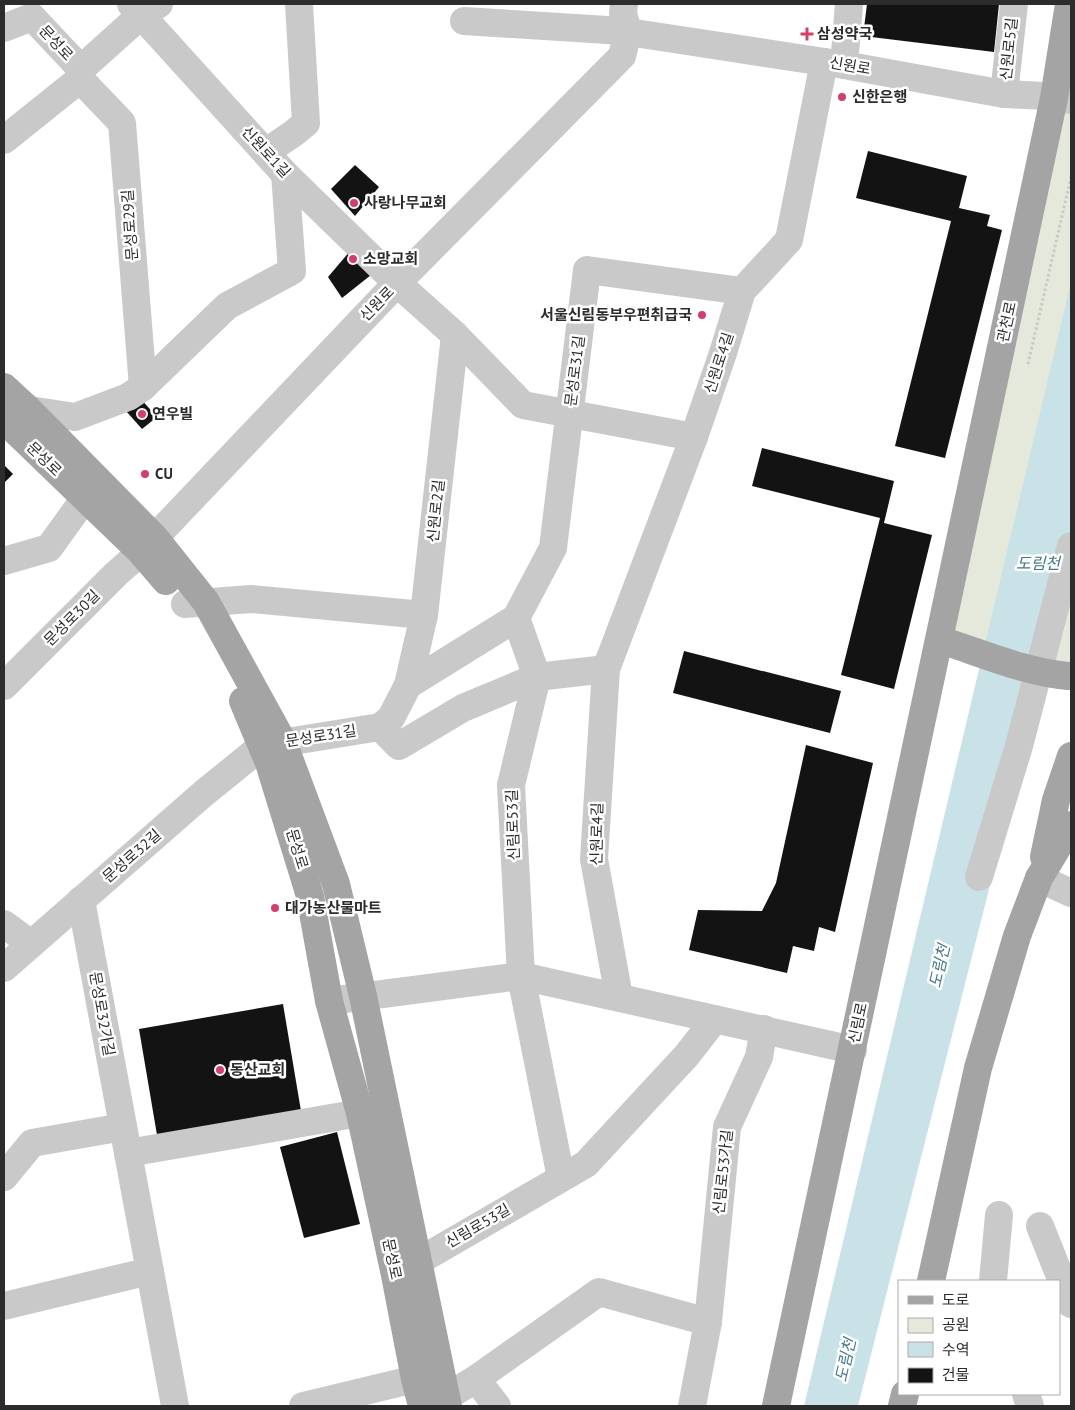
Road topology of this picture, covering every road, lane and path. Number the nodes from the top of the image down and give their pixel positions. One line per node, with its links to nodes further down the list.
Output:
1 (299, 4): 15 (street)
2 (624, 4): 9 (street)
3 (849, 4): 10 (street, 신원로4길)
4 (1014, 4): 12 (street, 신원로5길)
5 (1068, 4): 13 (main road, 관천로)
6 (144, 8): 11 (street); 15 (street, 신원로1길)
7 (464, 20): 9 (street, 신원로)
8 (4, 28): 11 (street, 문성로)
9 (628, 32): 10 (street, 신원로); 17 (street, 신원로)
10 (834, 63): 12 (street, 신원로); 18 (street, 신원로4길)
11 (81, 74): 14 (street); 21 (street, 문성로29길)
12 (1004, 94): 13 (street, 신원로)
13 (1063, 99): 33 (main road, 관천로)
14 (4, 140)
15 (266, 152): 16 (street, 신원로1길)
16 (286, 174): 17 (street, 신원로1길); 21 (street)
17 (397, 283): 19 (street); 27 (street, 신원로)
18 (742, 291): 23 (street, 문성로31길); 25 (street, 신원로4길)
19 (455, 335): 23 (street); 31 (street, 신원로2길)
20 (4, 387): 22 (main road)
21 (143, 387): 22 (street)
22 (16, 408): 27 (main road)
23 (570, 414): 25 (street); 32 (street, 문성로31길)
24 (4, 420): 26 (main road, 문성로)
25 (694, 437): 34 (street, 신원로4길)
26 (85, 498): 27 (main road, 문성로); 29 (street)
27 (148, 545): 30 (main road, 문성로); 38 (street, 문성로30길)
28 (1071, 546): 43 (street)
29 (4, 561)
30 (196, 603): 31 (street); 40 (main road, 문성로)
31 (424, 615): 37 (street, 신원로2길)
32 (516, 618): 35 (street); 37 (street)
33 (940, 640): 36 (main road, bridge); 56 (main road, 신림로)
34 (606, 669): 35 (street); 52 (street, 신원로4길)
35 (537, 677): 39 (street); 50 (street, 신림로53길)
36 (1070, 679)
37 (408, 685): 39 (street)
38 (4, 686)
39 (380, 727): 40 (street, 문성로31길)
40 (273, 744): 46 (street, 문성로32길); 51 (main road); 53 (main road, 문성로)
41 (1071, 756): 44 (main road)
42 (1071, 825): 44 (main road)
43 (979, 877)
44 (1039, 878): 45 (street); 65 (main road)
45 (1071, 893)
46 (81, 900): 48 (street, 문성로32길); 58 (street, 문성로32가길)
47 (4, 924): 48 (street)
48 (31, 944): 49 (street, 문성로32길)
49 (4, 968)
50 (520, 976): 51 (street); 52 (street); 60 (street, 신림로53길)
51 (363, 996): 53 (street); 63 (main road)
52 (619, 997): 54 (street)
53 (330, 1001): 57 (main road, 문성로)
54 (715, 1019): 55 (street); 60 (street, 신림로53길)
55 (764, 1029): 56 (street); 69 (street, 신림로53가길)
56 (853, 1050): 77 (main road, 신림로)
57 (360, 1113): 58 (street); 63 (main road, 문성로)
58 (126, 1140): 59 (street); 64 (street, 문성로32가길)
59 (4, 1177)
60 (561, 1178): 63 (street, 신림로53길)
61 (999, 1215): 66 (street)
62 (1040, 1226): 67 (street)
63 (406, 1268): 70 (main road, 문성로); 72 (main road)
64 (150, 1271): 68 (street); 73 (street, 문성로32가길)
65 (931, 1280)
66 (993, 1280)
67 (1071, 1304)
68 (4, 1306)
69 (708, 1322): 71 (street); 76 (street, 신림로53가길)
70 (415, 1379): 72 (main road, 문성로); 74 (street)
71 (476, 1379): 72 (street); 75 (street)
72 (437, 1404)
73 (175, 1406)
74 (303, 1406)
75 (497, 1406)
76 (692, 1406)
77 (776, 1406)

